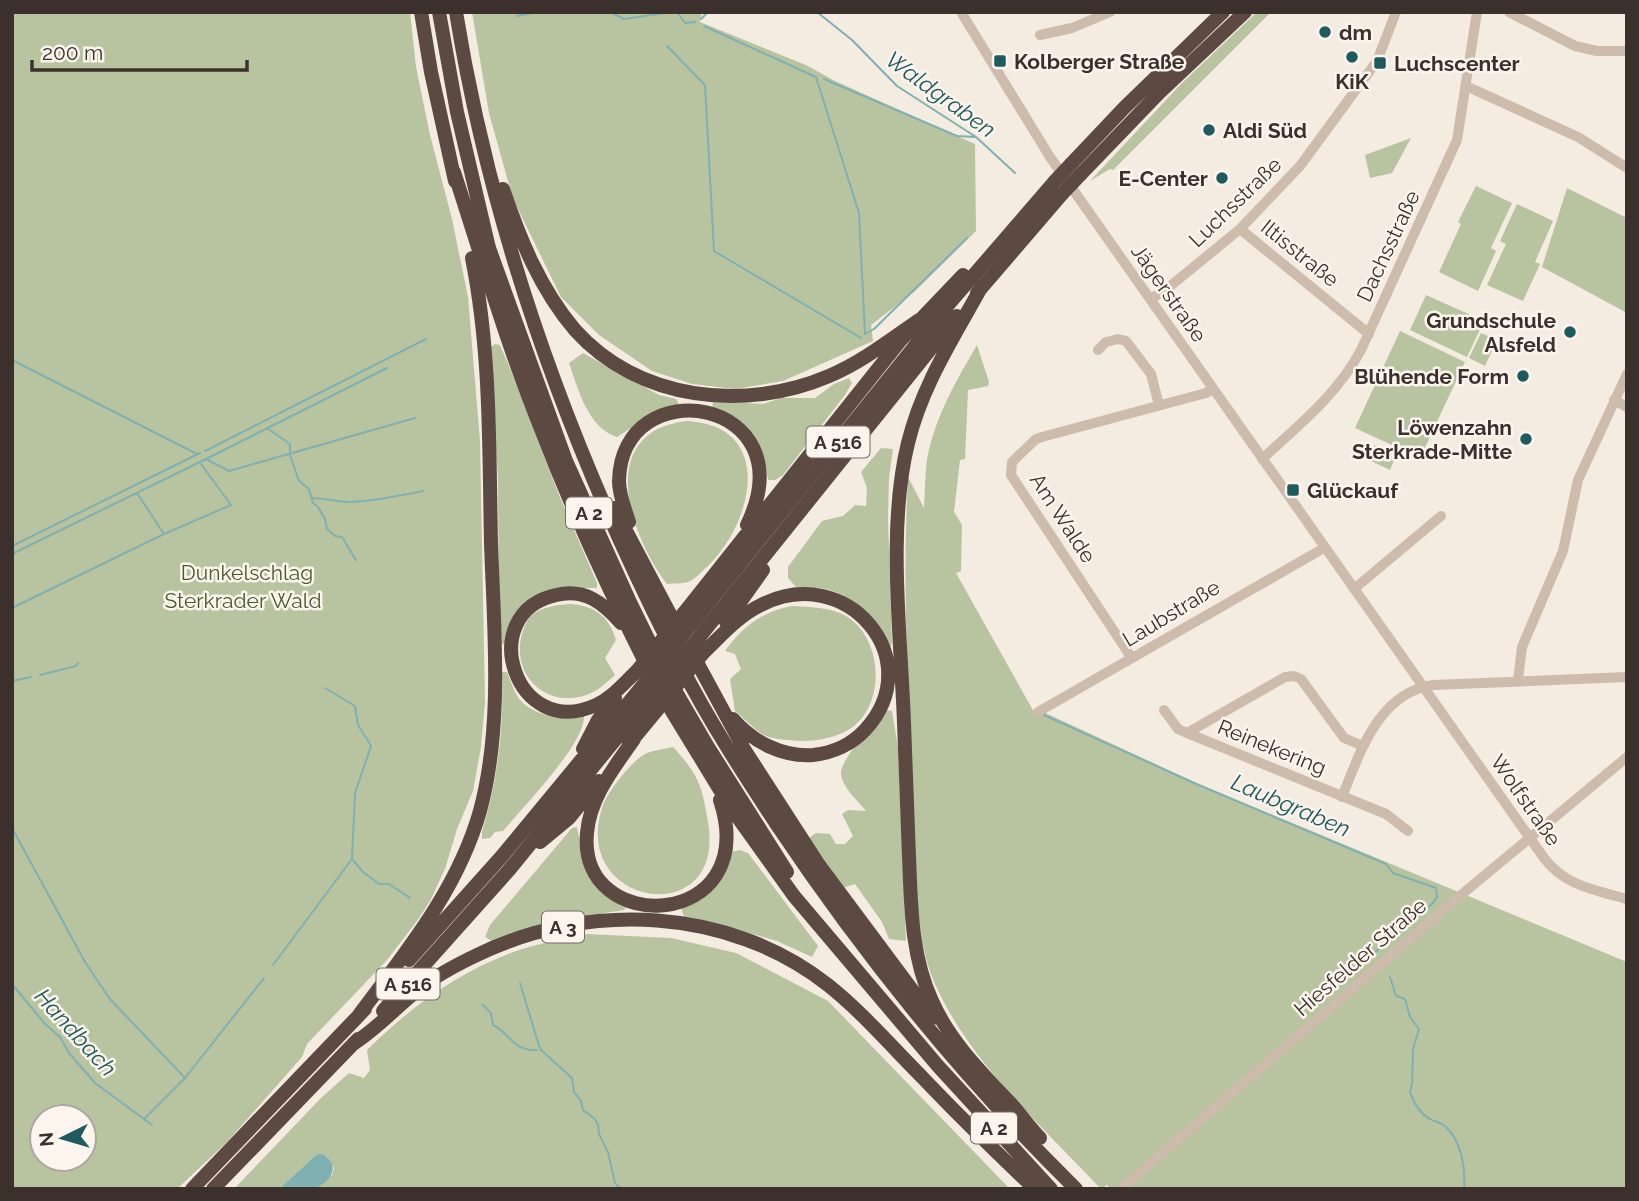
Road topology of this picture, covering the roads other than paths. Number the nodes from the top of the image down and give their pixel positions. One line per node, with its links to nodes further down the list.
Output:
1 (421, 12): 17 (highway)
2 (439, 12): 58 (highway, A 2)
3 (456, 12): 14 (highway, A 2)
4 (961, 12): 22 (street, Jägerstraße)
5 (1110, 12): 11 (street)
6 (1223, 12): 16 (highway, A 516)
7 (1245, 12): 16 (highway, A 516)
8 (1396, 12): 19 (street, Luchsstraße)
9 (1477, 12): 13 (street, Dachsstraße)
10 (1509, 12): 12 (street)
11 (1040, 34)
12 (1627, 51)
13 (1466, 86): 15 (street); 24 (street, Dachsstraße)
14 (478, 123): 23 (highway); 31 (highway, A 2)
15 (1627, 168)
16 (1075, 170): 18 (highway, A 516, bridge)
17 (454, 172): 38 (highway); 59 (highway)
18 (1058, 188): 20 (highway, A 516); 21 (highway, A 516)
19 (1240, 229): 22 (street, Luchsstraße); 24 (street, Iltisstraße)
20 (988, 257): 23 (highway); 39 (highway, A 516)
21 (982, 286): 39 (highway, A 516); 61 (highway)
22 (1150, 299): 27 (street, Jägerstraße)
23 (919, 320): 34 (highway)
24 (1369, 334): 32 (street, Dachsstraße)
25 (1098, 350): 29 (street)
26 (1627, 374): 28 (street)
27 (1212, 389): 29 (street, Am Walde); 32 (street, Jägerstraße)
28 (1614, 400): 30 (street); 42 (street)
29 (1159, 405): 40 (street, Am Walde)
30 (1627, 407)
31 (580, 449): 36 (highway); 62 (highway, A 2)
32 (1262, 459): 35 (street, Jägerstraße)
33 (1441, 516): 37 (street)
34 (735, 548): 36 (highway); 39 (highway)
35 (1325, 548): 37 (street, Jägerstraße); 40 (street, Laubstraße)
36 (638, 550): 45 (highway)
37 (1354, 589): 43 (street, Jägerstraße)
38 (630, 632): 44 (highway); 52 (highway)
39 (693, 633): 44 (highway, A 516, bridge); 44 (highway, bridge); 45 (highway)
40 (1131, 657): 47 (street, Laubstraße)
41 (1627, 677): 42 (street)
42 (1518, 680): 43 (street)
43 (1422, 687): 50 (street, Reinekering); 55 (street, Wolfstraße)
44 (647, 690): 49 (highway); 56 (highway, A 516); 59 (highway, A 516)
45 (713, 692): 61 (highway)
46 (1164, 710): 48 (street, Reinekering)
47 (1038, 712)
48 (1186, 733): 50 (street, Reinekering); 53 (street, Reinekering)
49 (634, 738): 52 (highway); 56 (highway)
50 (1363, 746): 53 (street, Reinekering)
51 (1627, 757): 55 (street, Hiesfelder Straße)
52 (713, 779): 58 (highway)
53 (1342, 797): 54 (street, Reinekering)
54 (1408, 831)
55 (1529, 837): 57 (street, Wolfstraße); 68 (street, Hiesfelder Straße)
56 (509, 870): 60 (highway, A 516)
57 (1627, 899)
58 (853, 964): 66 (highway, A 2)
59 (359, 1015): 63 (highway)
60 (353, 1044): 64 (highway, A 3); 65 (highway, A 3)
61 (1032, 1129): 62 (highway)
62 (1049, 1162): 67 (highway)
63 (192, 1189)
64 (213, 1189)
65 (1035, 1189)
66 (1051, 1189)
67 (1076, 1189)
68 (1121, 1189)

